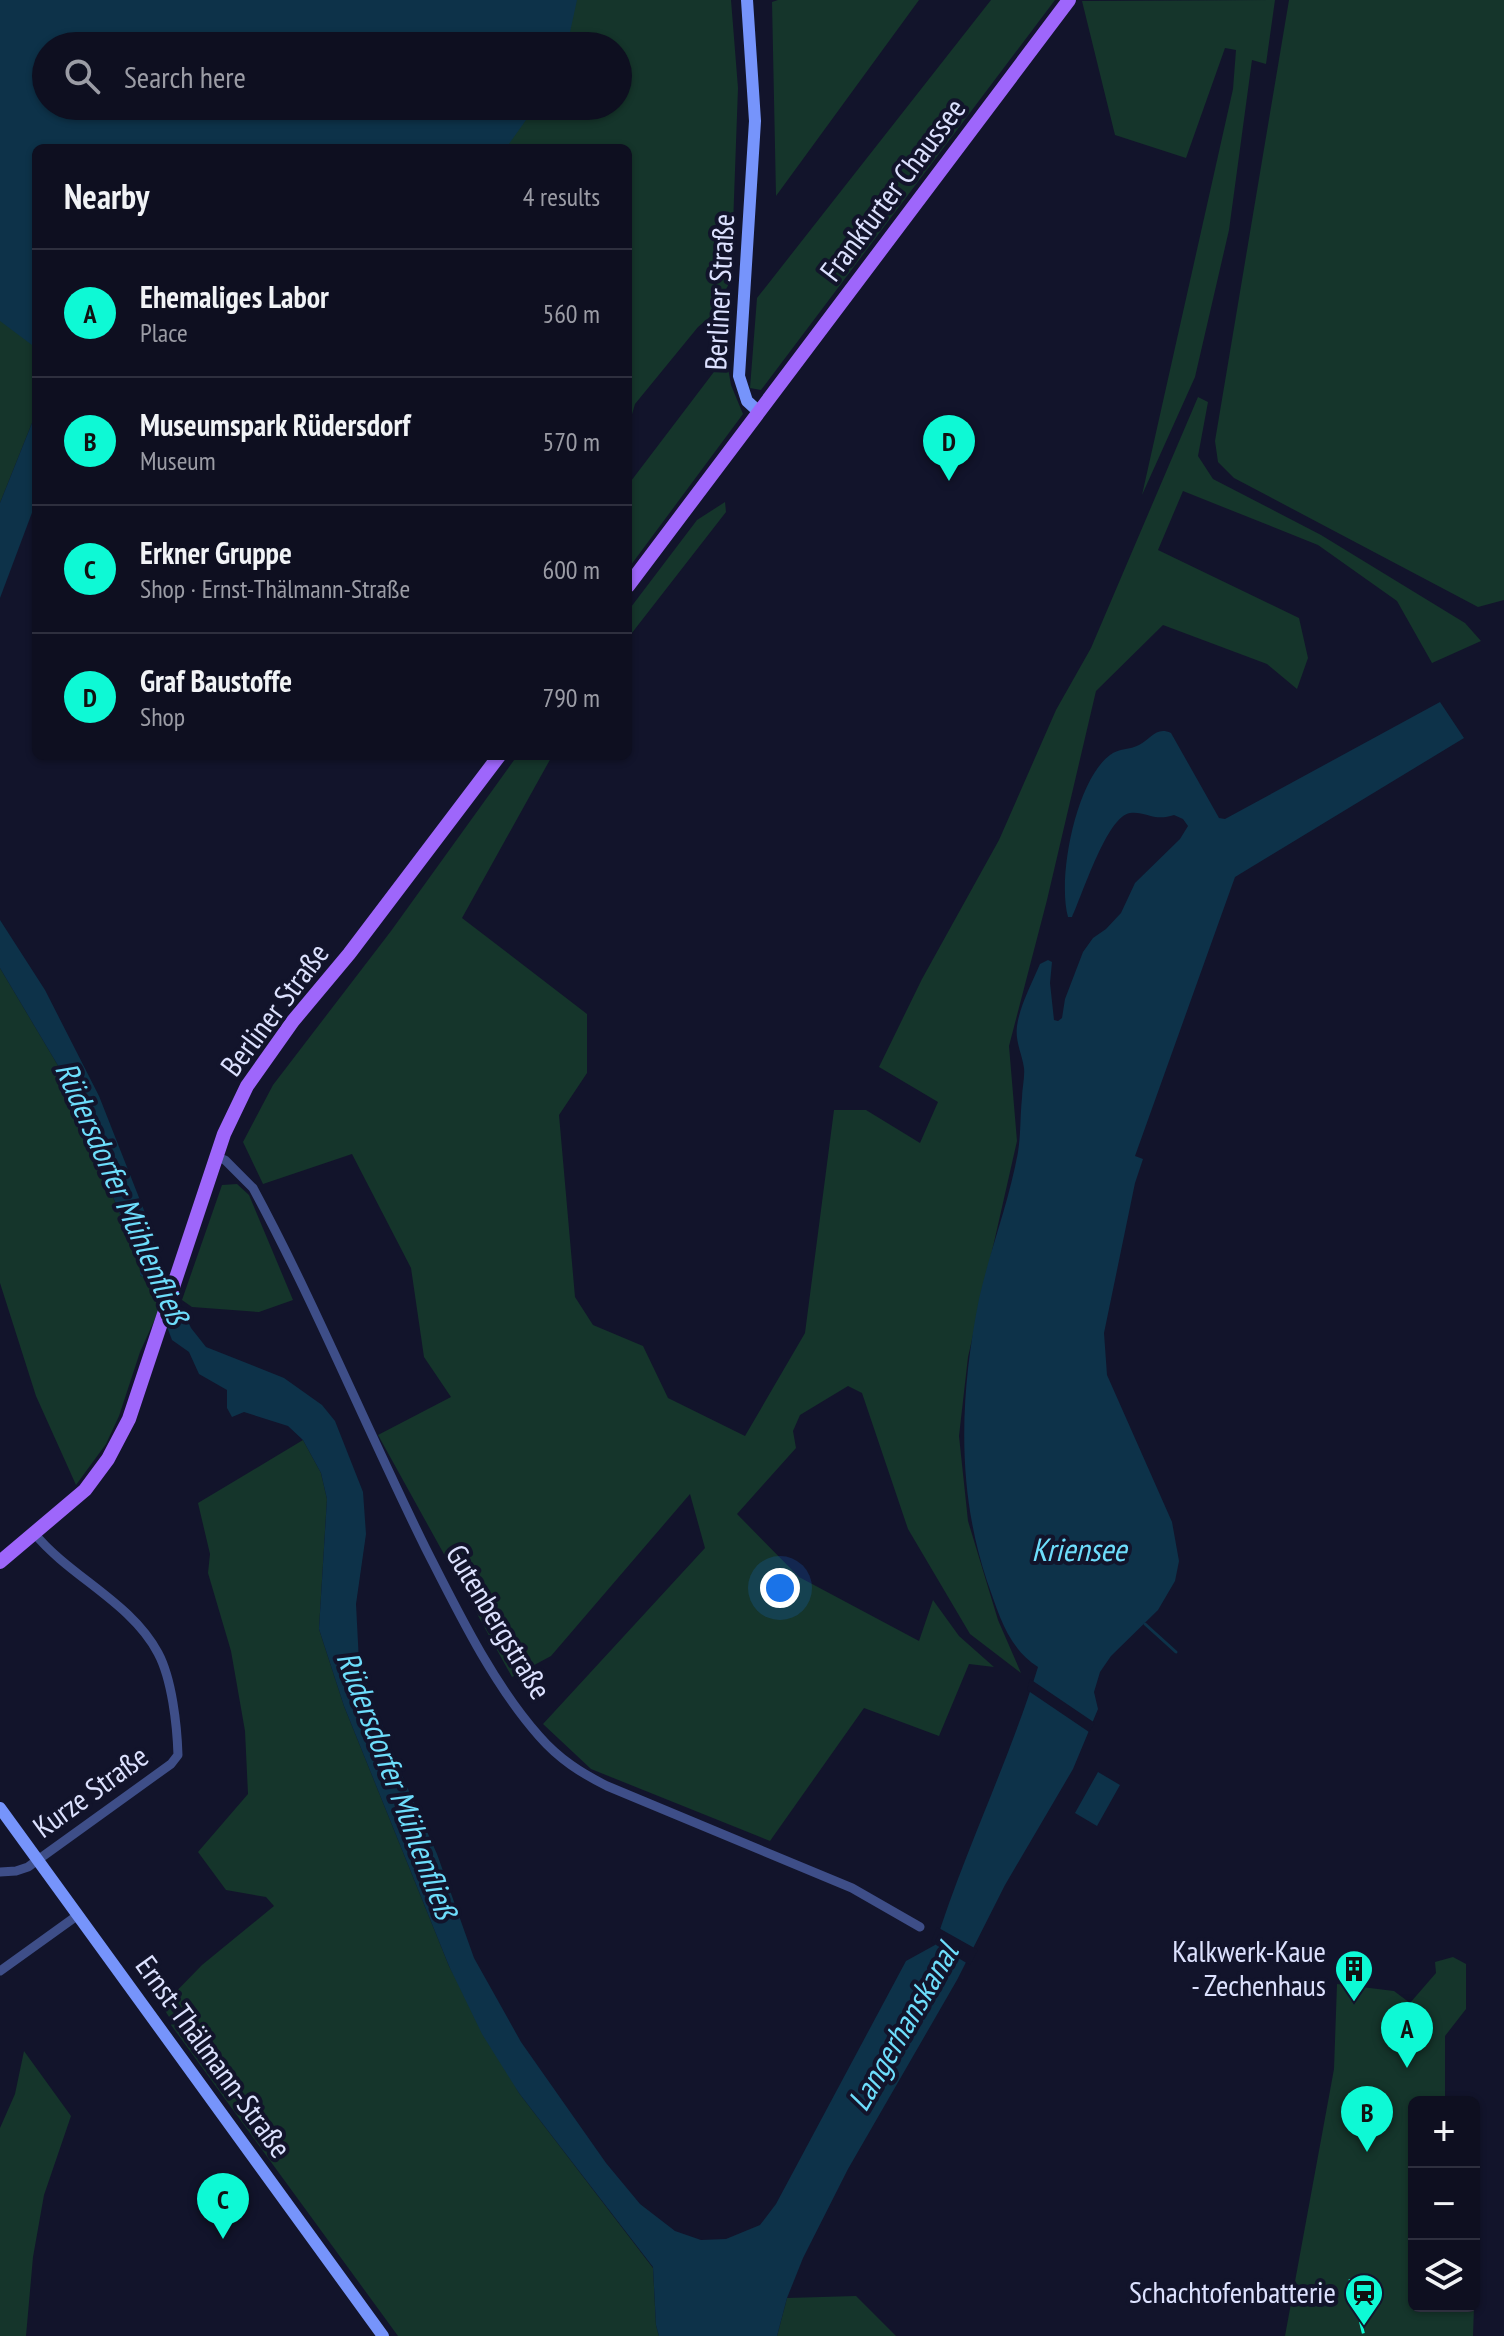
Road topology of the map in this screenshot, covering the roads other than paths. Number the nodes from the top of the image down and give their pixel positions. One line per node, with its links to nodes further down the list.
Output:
1 (747, 0): 3 (main road, Berliner Straße)
2 (1069, 0): 3 (main road, Frankfurter Chaussee)
3 (759, 412): 4 (main road)
4 (632, 581)
5 (496, 760): 6 (main road, Berliner Straße)
6 (216, 1157): 7 (main road, Berliner Straße); 13 (street, Gutenbergstraße)
7 (34, 1533): 8 (main road, Berliner Straße); 10 (street, Kurze Straße)
8 (0, 1562)
9 (0, 1808): 10 (main road, Ernst-Thälmann-Straße)
10 (38, 1860): 11 (street); 12 (main road, Ernst-Thälmann-Straße)
11 (0, 1872)
12 (78, 1915): 14 (street); 15 (main road, Ernst-Thälmann-Straße)
13 (920, 1927)
14 (0, 1971)
15 (383, 2336)

